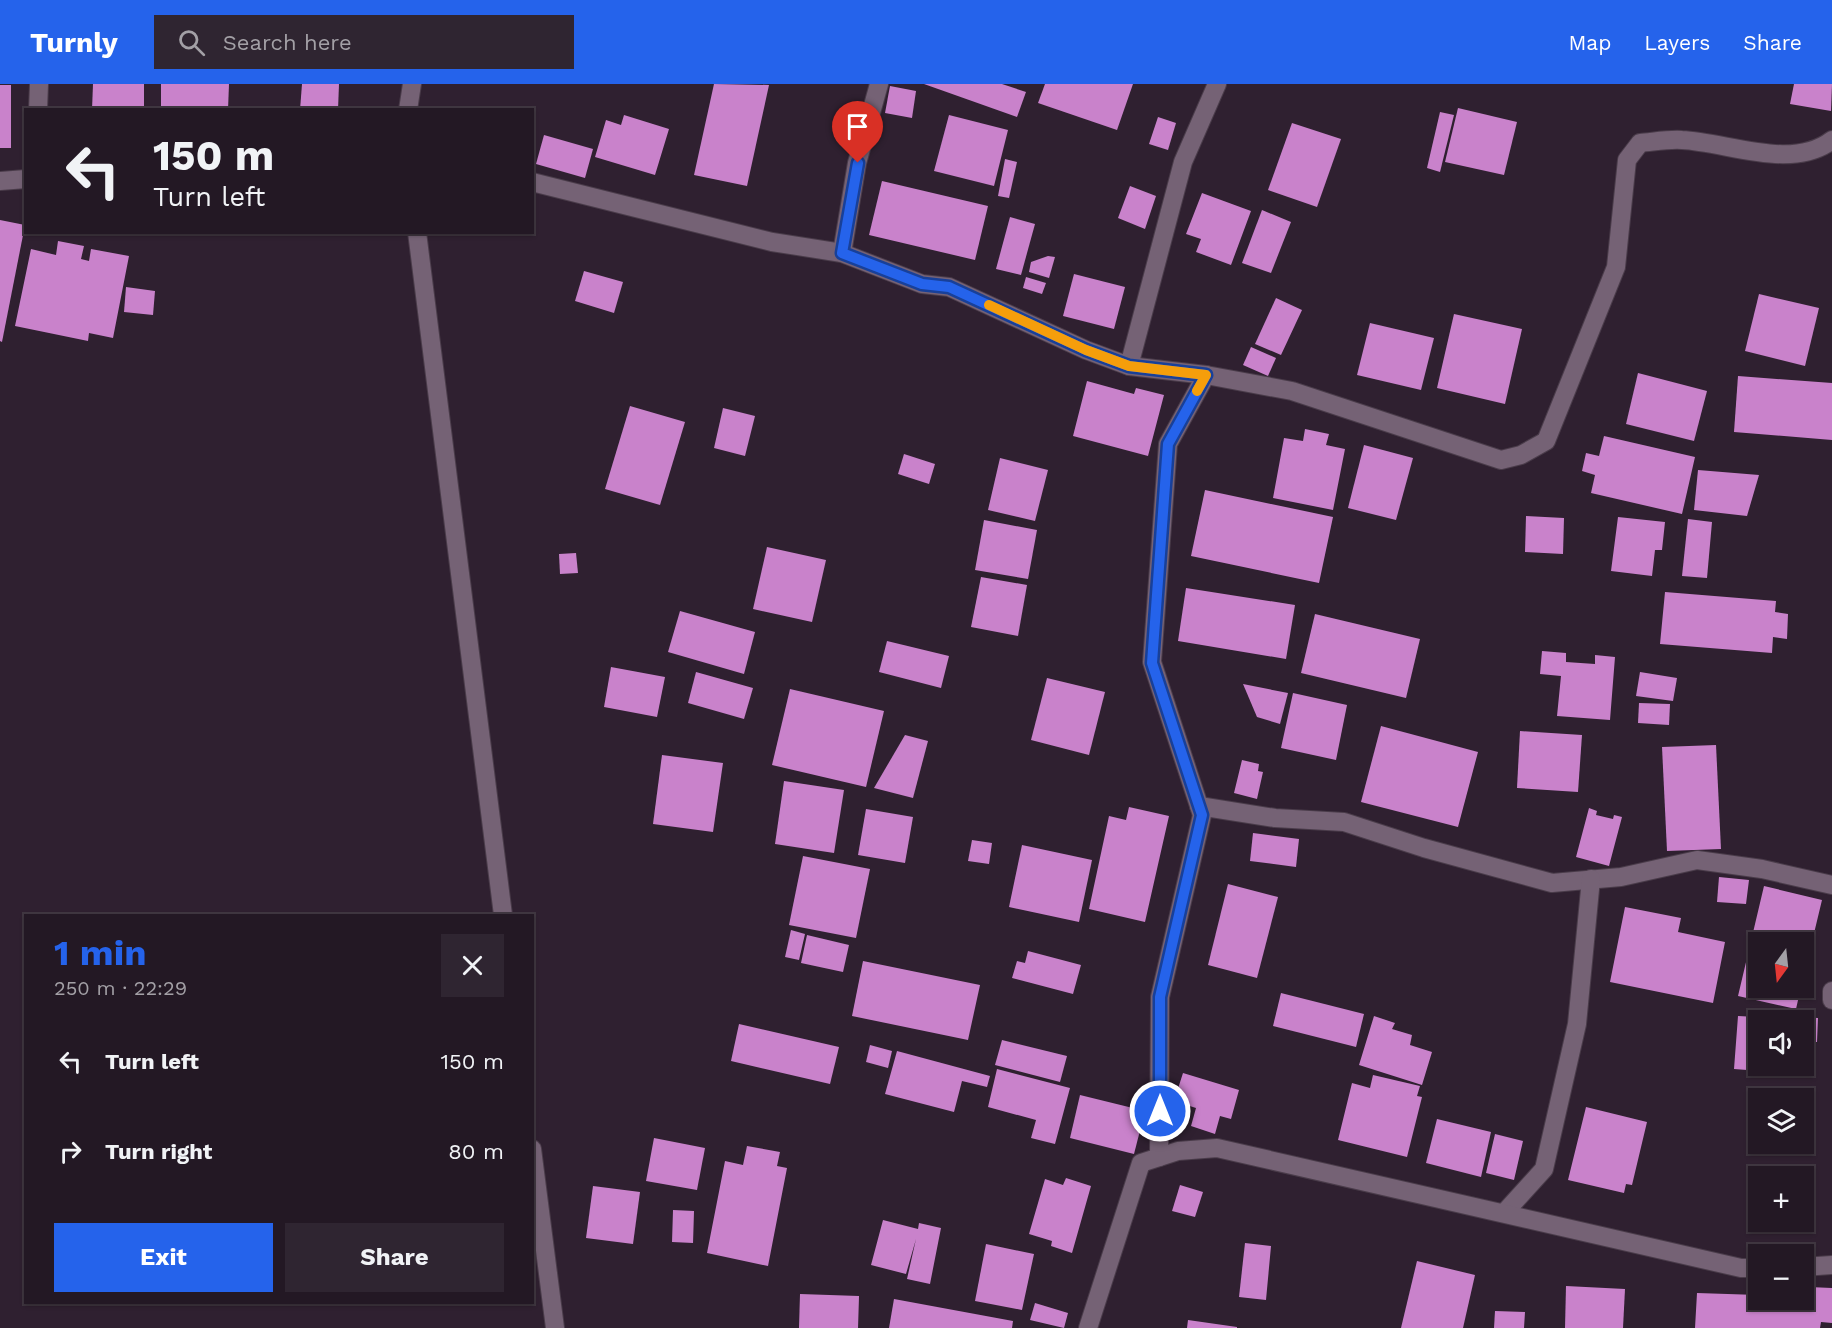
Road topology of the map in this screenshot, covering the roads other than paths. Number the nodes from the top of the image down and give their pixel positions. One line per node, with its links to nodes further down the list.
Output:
1 (39, 84): 5 (street)
2 (412, 84): 6 (street)
3 (879, 84): 12 (street)
4 (1217, 84): 13 (street)
5 (38, 108)
6 (408, 108)
7 (1832, 140): 14 (street)
8 (24, 179): 9 (street)
9 (0, 181)
10 (534, 182): 12 (street)
11 (417, 234): 18 (street)
12 (842, 253): 13 (street)
13 (1129, 366): 14 (street)
14 (1206, 375): 15 (street)
15 (1199, 806): 16 (street); 21 (street)
16 (1591, 879): 17 (street); 23 (street)
17 (1832, 885)
18 (502, 914)
19 (1832, 992): 20 (street)
20 (1832, 1000)
21 (1160, 1157): 23 (street); 28 (street)
22 (534, 1165): 27 (street)
23 (1505, 1212): 26 (street)
24 (1832, 1265): 25 (street)
25 (1814, 1266)
26 (1748, 1268)
27 (555, 1328)
28 (1088, 1328)

